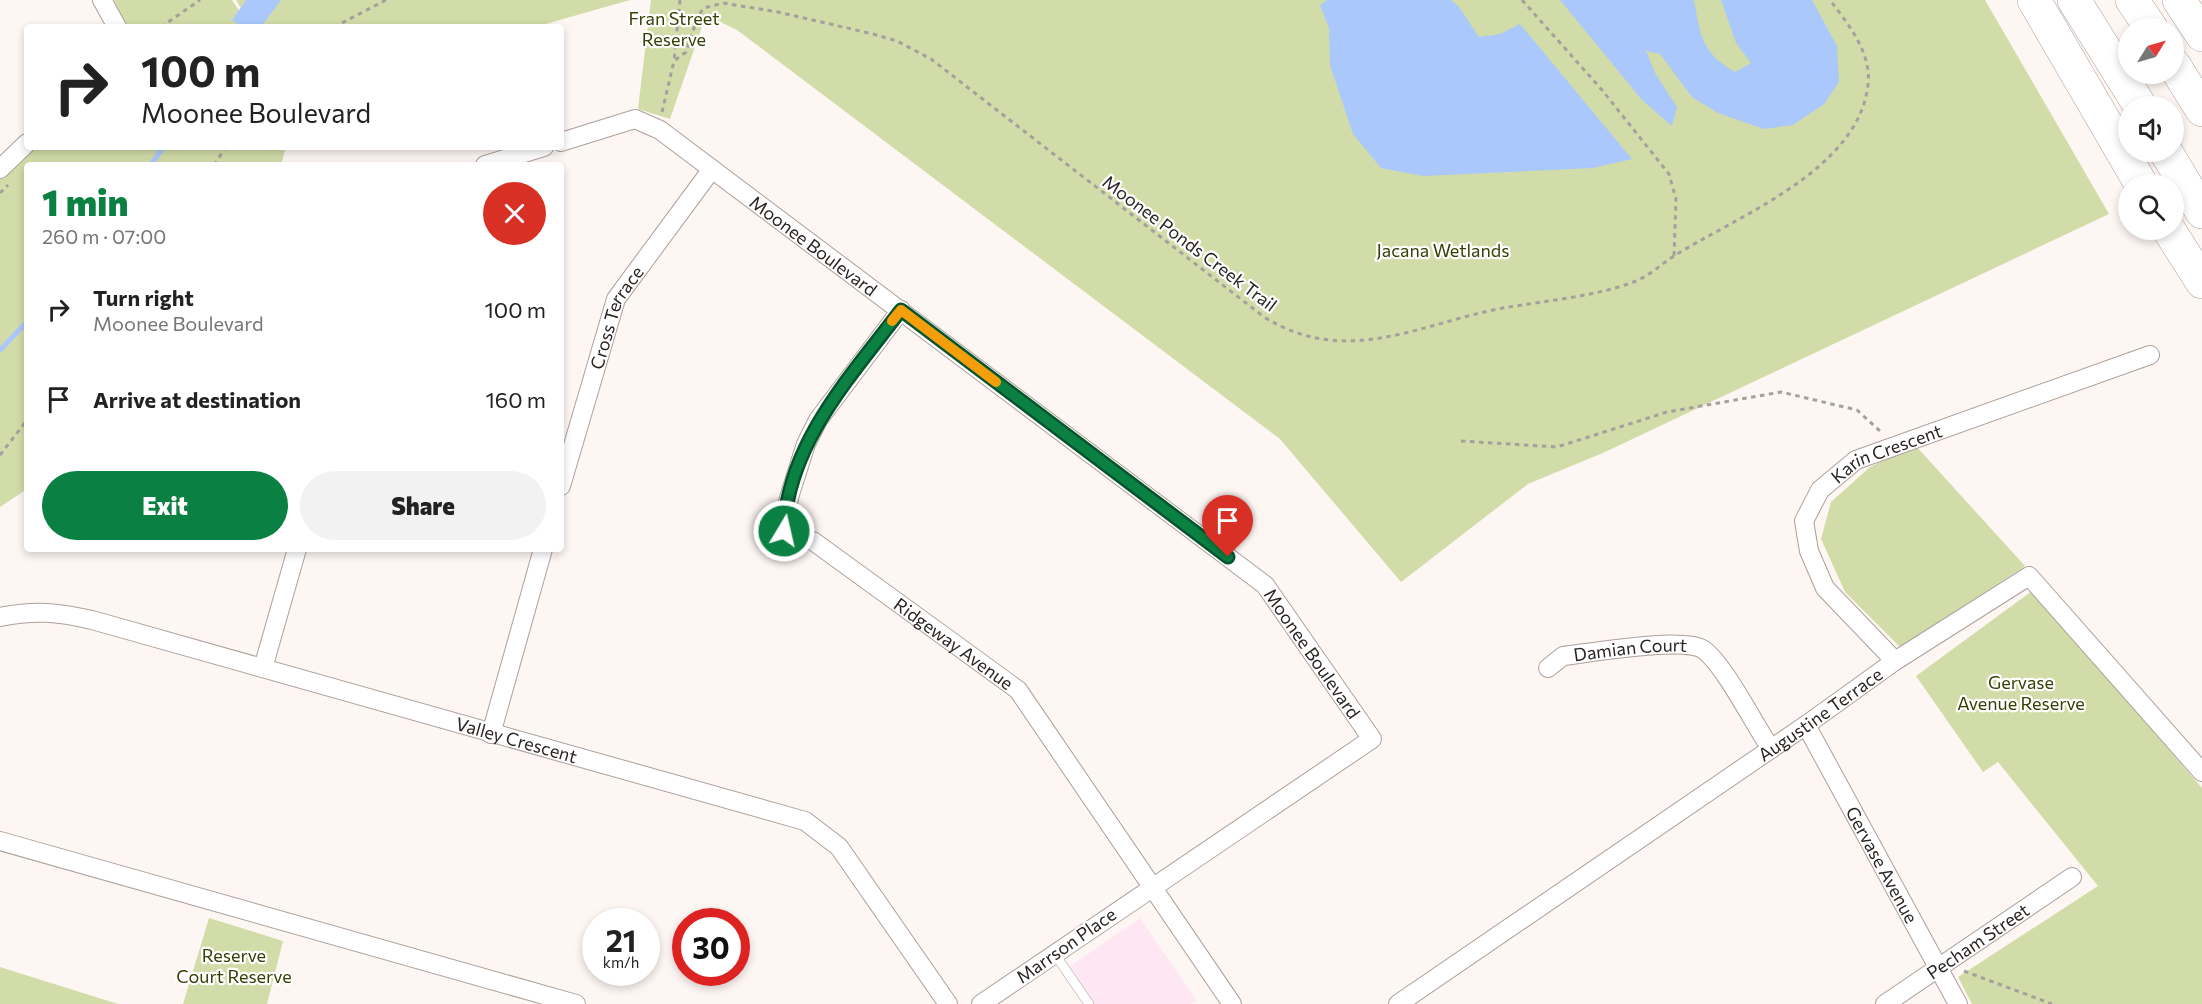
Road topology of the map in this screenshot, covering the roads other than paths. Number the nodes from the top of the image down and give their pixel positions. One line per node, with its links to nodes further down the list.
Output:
1 (102, 0): 7 (street)
2 (2034, 0): 19 (highway)
3 (2074, 0): 10 (highway)
4 (2132, 0): 6 (highway)
5 (2179, 0): 8 (highway)
6 (2144, 18)
7 (115, 24)
8 (2202, 35)
9 (2184, 81): 11 (highway)
10 (2134, 96)
11 (2202, 110)
12 (564, 141): 18 (street, Moonee Boulevard)
13 (24, 146): 17 (street)
14 (533, 150): 15 (street)
15 (495, 162)
16 (2172, 162): 20 (highway)
17 (0, 169)
18 (712, 169): 23 (street, Moonee Boulevard); 25 (street, Cross Terrace)
19 (2135, 174)
20 (2202, 212)
21 (2175, 240): 22 (highway)
22 (2202, 282)
23 (901, 310): 38 (street, Ridgeway Avenue); 38 (street, Moonee Boulevard)
24 (2150, 355): 29 (street, Karin Crescent)
25 (564, 476)
26 (296, 552): 31 (street)
27 (542, 552): 33 (street)
28 (0, 617): 31 (street, Valley Crescent)
29 (1895, 661): 32 (street, Augustine Terrace); 35 (street, Augustine Terrace)
30 (1548, 668): 34 (street, Damian Court)
31 (263, 669): 33 (street, Valley Crescent)
32 (1806, 725): 34 (street, Augustine Terrace); 40 (street, Gervase Avenue)
33 (491, 734): 42 (street, Valley Crescent)
34 (1771, 749): 46 (street, Augustine Terrace)
35 (2202, 772)
36 (0, 842): 41 (street)
37 (2072, 877): 40 (street, Pecham Street)
38 (1151, 886): 39 (street, Marrson Place); 45 (street, Ridgeway Avenue)
39 (1054, 953): 43 (street, Marrson Place); 44 (lane)
40 (1938, 968): 47 (street, Pecham Street); 48 (street, Gervase Avenue)
41 (576, 1004)
42 (948, 1004)
43 (981, 1004)
44 (1089, 1004)
45 (1232, 1004)
46 (1398, 1004)
47 (1885, 1004)
48 (1958, 1004)

